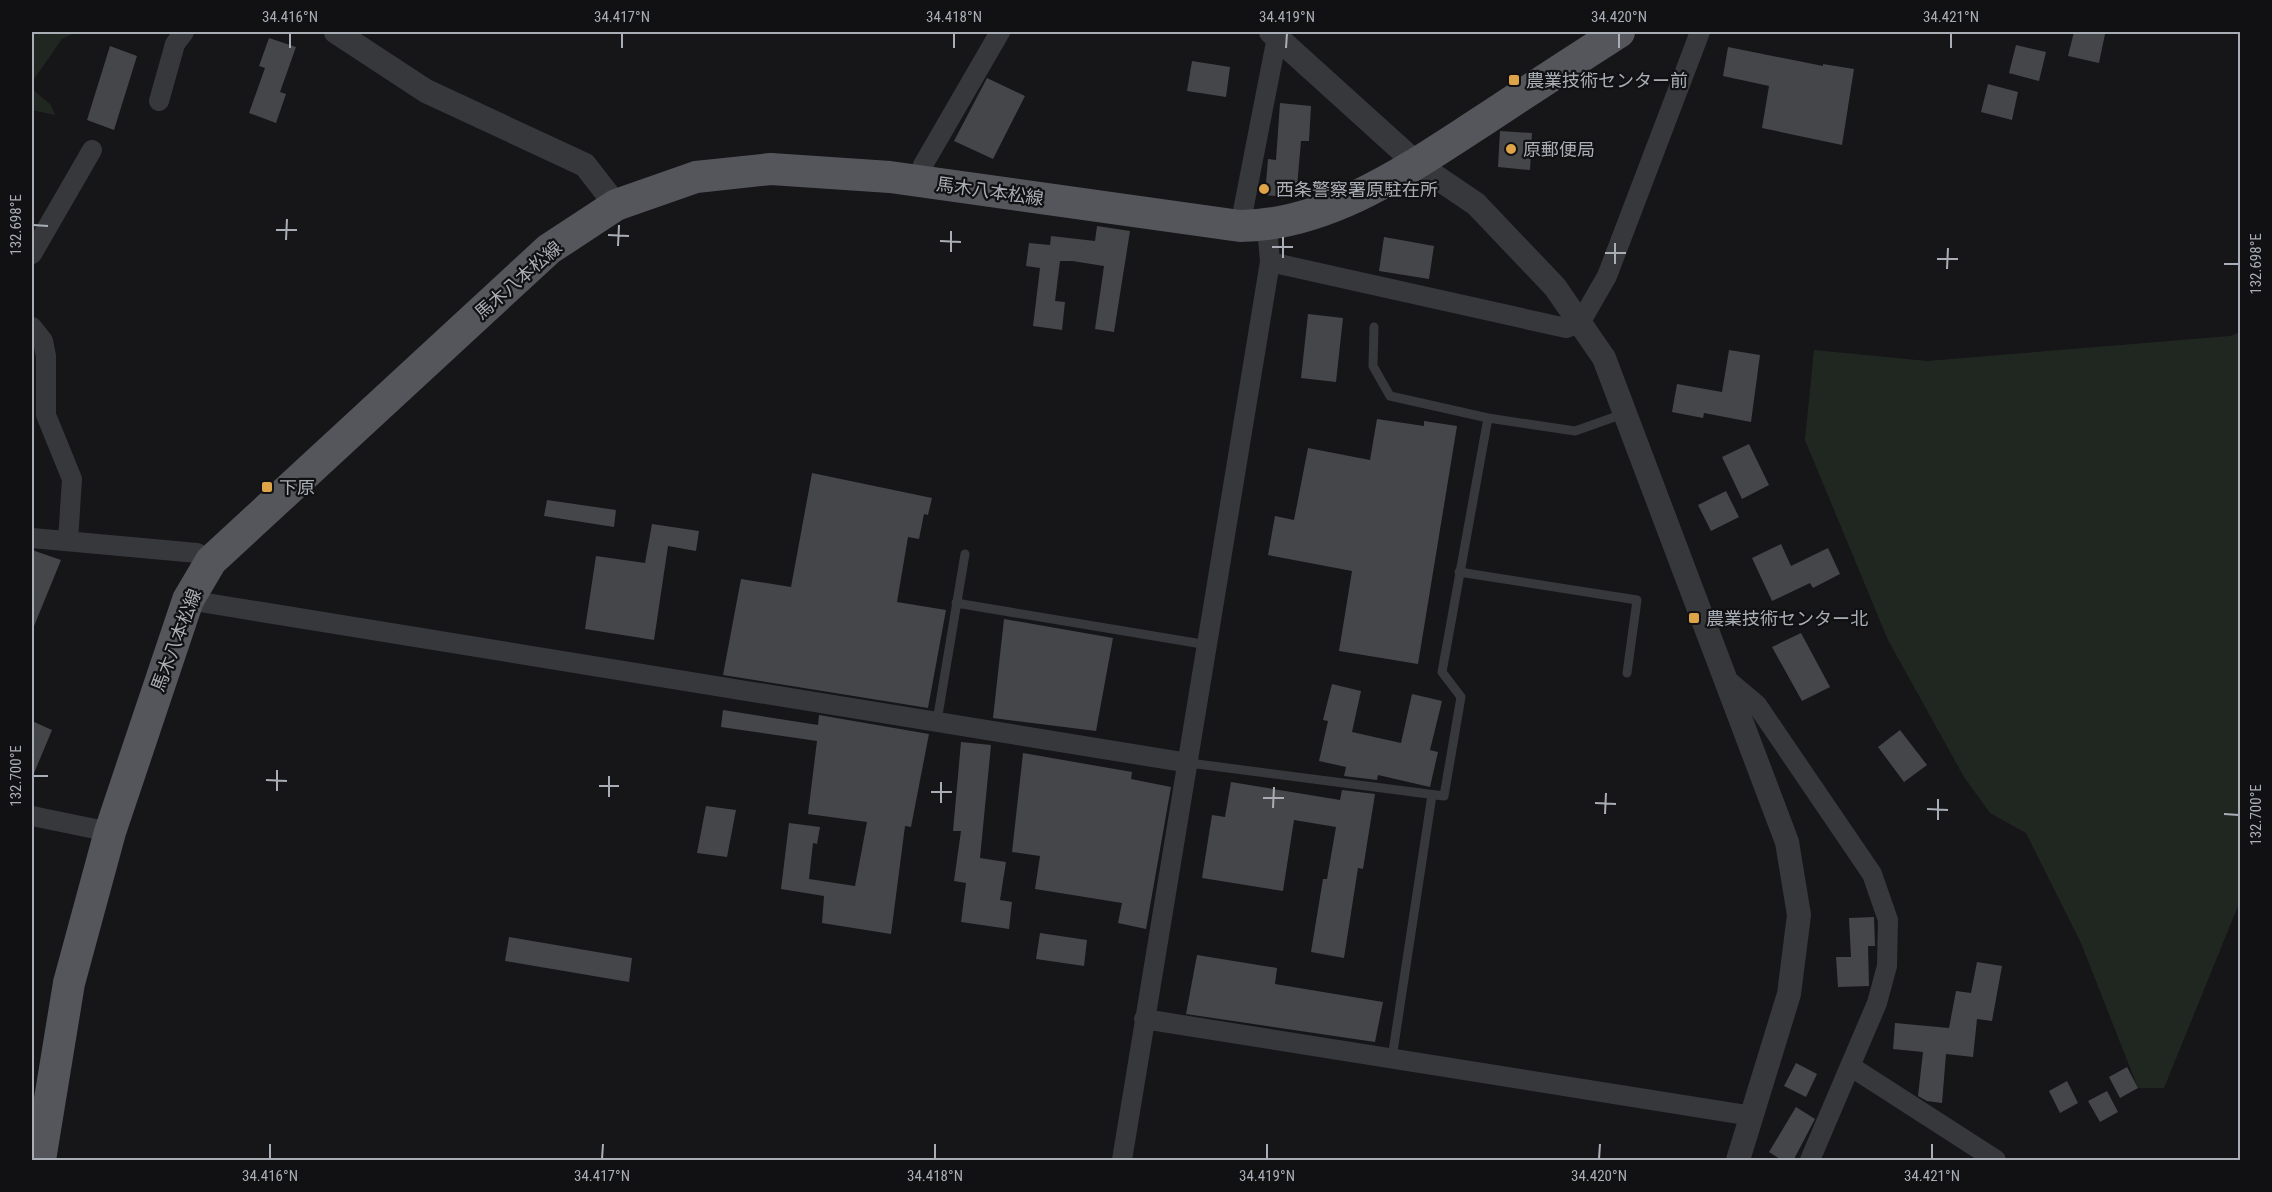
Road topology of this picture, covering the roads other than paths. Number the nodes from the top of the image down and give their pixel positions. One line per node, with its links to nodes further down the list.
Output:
1 (184, 32): 7 (street)
2 (336, 32): 11 (street)
3 (1000, 32): 10 (street)
4 (1619, 32): 9 (main road, 馬木八本松線)
5 (1700, 32): 15 (street)
6 (1274, 34): 9 (street); 12 (street)
7 (159, 101)
8 (92, 150): 13 (street)
9 (1417, 164): 12 (main road, 馬木八本松線); 15 (street)
10 (920, 182): 11 (main road, 馬木八本松線); 12 (main road, 馬木八本松線)
11 (616, 205): 23 (main road, 馬木八本松線)
12 (1253, 226): 14 (street)
13 (32, 254)
14 (1270, 262): 15 (street); 27 (street)
15 (1580, 323): 18 (street)
16 (32, 327): 21 (street)
17 (1374, 327): 19 (lane)
18 (1625, 414): 19 (lane); 29 (street)
19 (1488, 418): 24 (lane)
20 (32, 538): 21 (street)
21 (68, 541): 23 (street)
22 (965, 554): 26 (lane)
23 (211, 561): 25 (main road, 馬木八本松線)
24 (1459, 572): 28 (lane); 32 (lane)
25 (188, 600): 30 (street); 34 (main road, 馬木八本松線)
26 (956, 603): 27 (lane); 30 (lane)
27 (1208, 645): 31 (street)
28 (1627, 674)
29 (1725, 678): 37 (street); 38 (street)
30 (938, 721): 31 (street)
31 (1189, 763): 32 (lane); 35 (street)
32 (1432, 795): 36 (lane)
33 (32, 816): 34 (street)
34 (110, 832): 39 (main road, 馬木八本松線)
35 (1144, 1019): 36 (street); 40 (street)
36 (1392, 1059): 38 (street)
37 (1850, 1066): 42 (street); 43 (street)
38 (1752, 1116): 41 (street)
39 (40, 1161)
40 (1122, 1161)
41 (1738, 1161)
42 (1810, 1161)
43 (1996, 1161)

